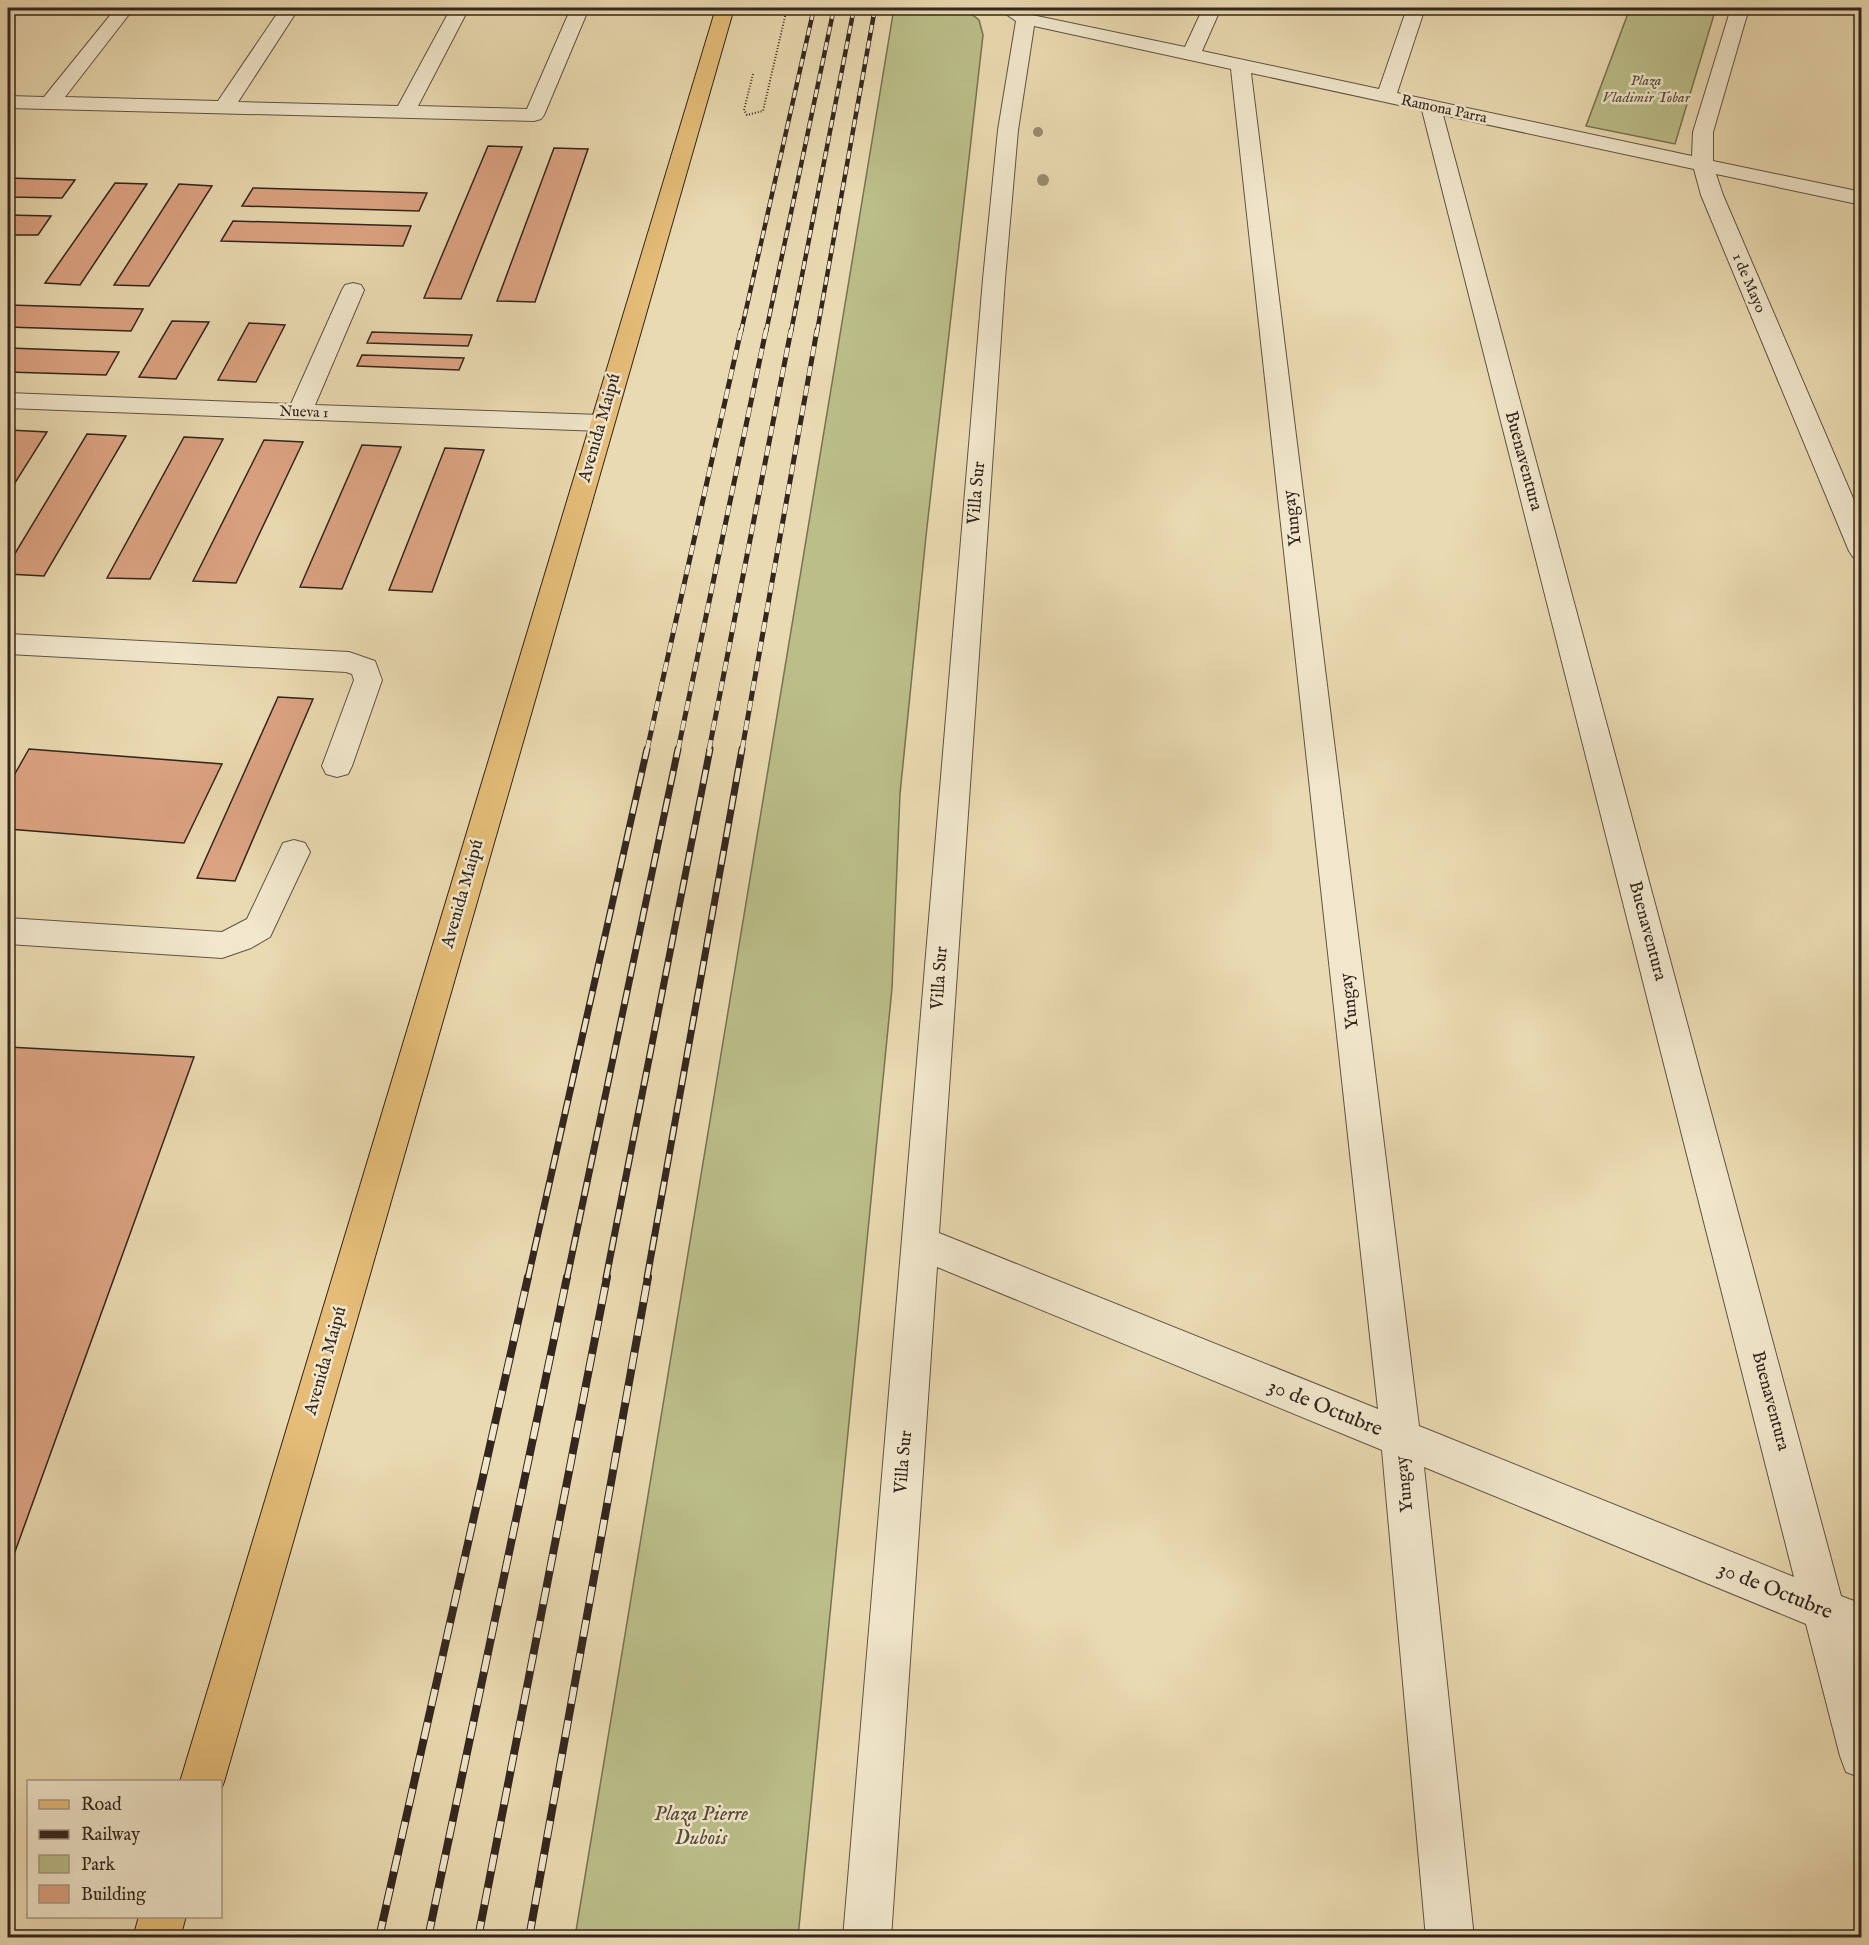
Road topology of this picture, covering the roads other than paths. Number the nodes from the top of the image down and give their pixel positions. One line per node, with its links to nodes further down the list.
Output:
1 (124, 8): 14 (street)
2 (290, 8): 16 (street)
3 (460, 8): 17 (street)
4 (580, 8): 17 (street)
5 (725, 8): 23 (main road, Avenida Maipú)
6 (1212, 8): 10 (street)
7 (1416, 8): 12 (street)
8 (1740, 8): 18 (street, 1 de Mayo)
9 (1016, 13): 10 (street, Ramona Parra); 29 (street, Villa Sur)
10 (1191, 55): 11 (street, Ramona Parra)
11 (1239, 65): 12 (street, Ramona Parra); 30 (street, Yungay)
12 (1386, 97): 15 (street, Ramona Parra)
13 (8, 102): 14 (street)
14 (50, 103): 16 (street)
15 (1431, 106): 18 (street, Ramona Parra); 31 (street, Buenaventura)
16 (224, 107): 17 (street)
17 (405, 112)
18 (1703, 165): 19 (street, Ramona Parra); 24 (street, 1 de Mayo)
19 (1862, 199)
20 (353, 290): 22 (street)
21 (8, 401): 22 (street, Nueva 1)
22 (300, 412): 23 (street, Nueva 1)
23 (601, 423): 34 (main road, Avenida Maipú)
24 (1862, 551)
25 (8, 644): 26 (street)
26 (337, 766)
27 (294, 852): 28 (street)
28 (8, 931)
29 (922, 1243): 30 (street, 30 de Octubre); 37 (street, Villa Sur)
30 (1401, 1439): 31 (street, 30 de Octubre); 38 (street, Yungay)
31 (1825, 1611): 32 (street, 30 de Octubre); 33 (street, Buenaventura)
32 (1862, 1626)
33 (1862, 1756)
34 (203, 1780)
35 (163, 1918): 36 (main road)
36 (156, 1938)
37 (867, 1938)
38 (1450, 1938)

